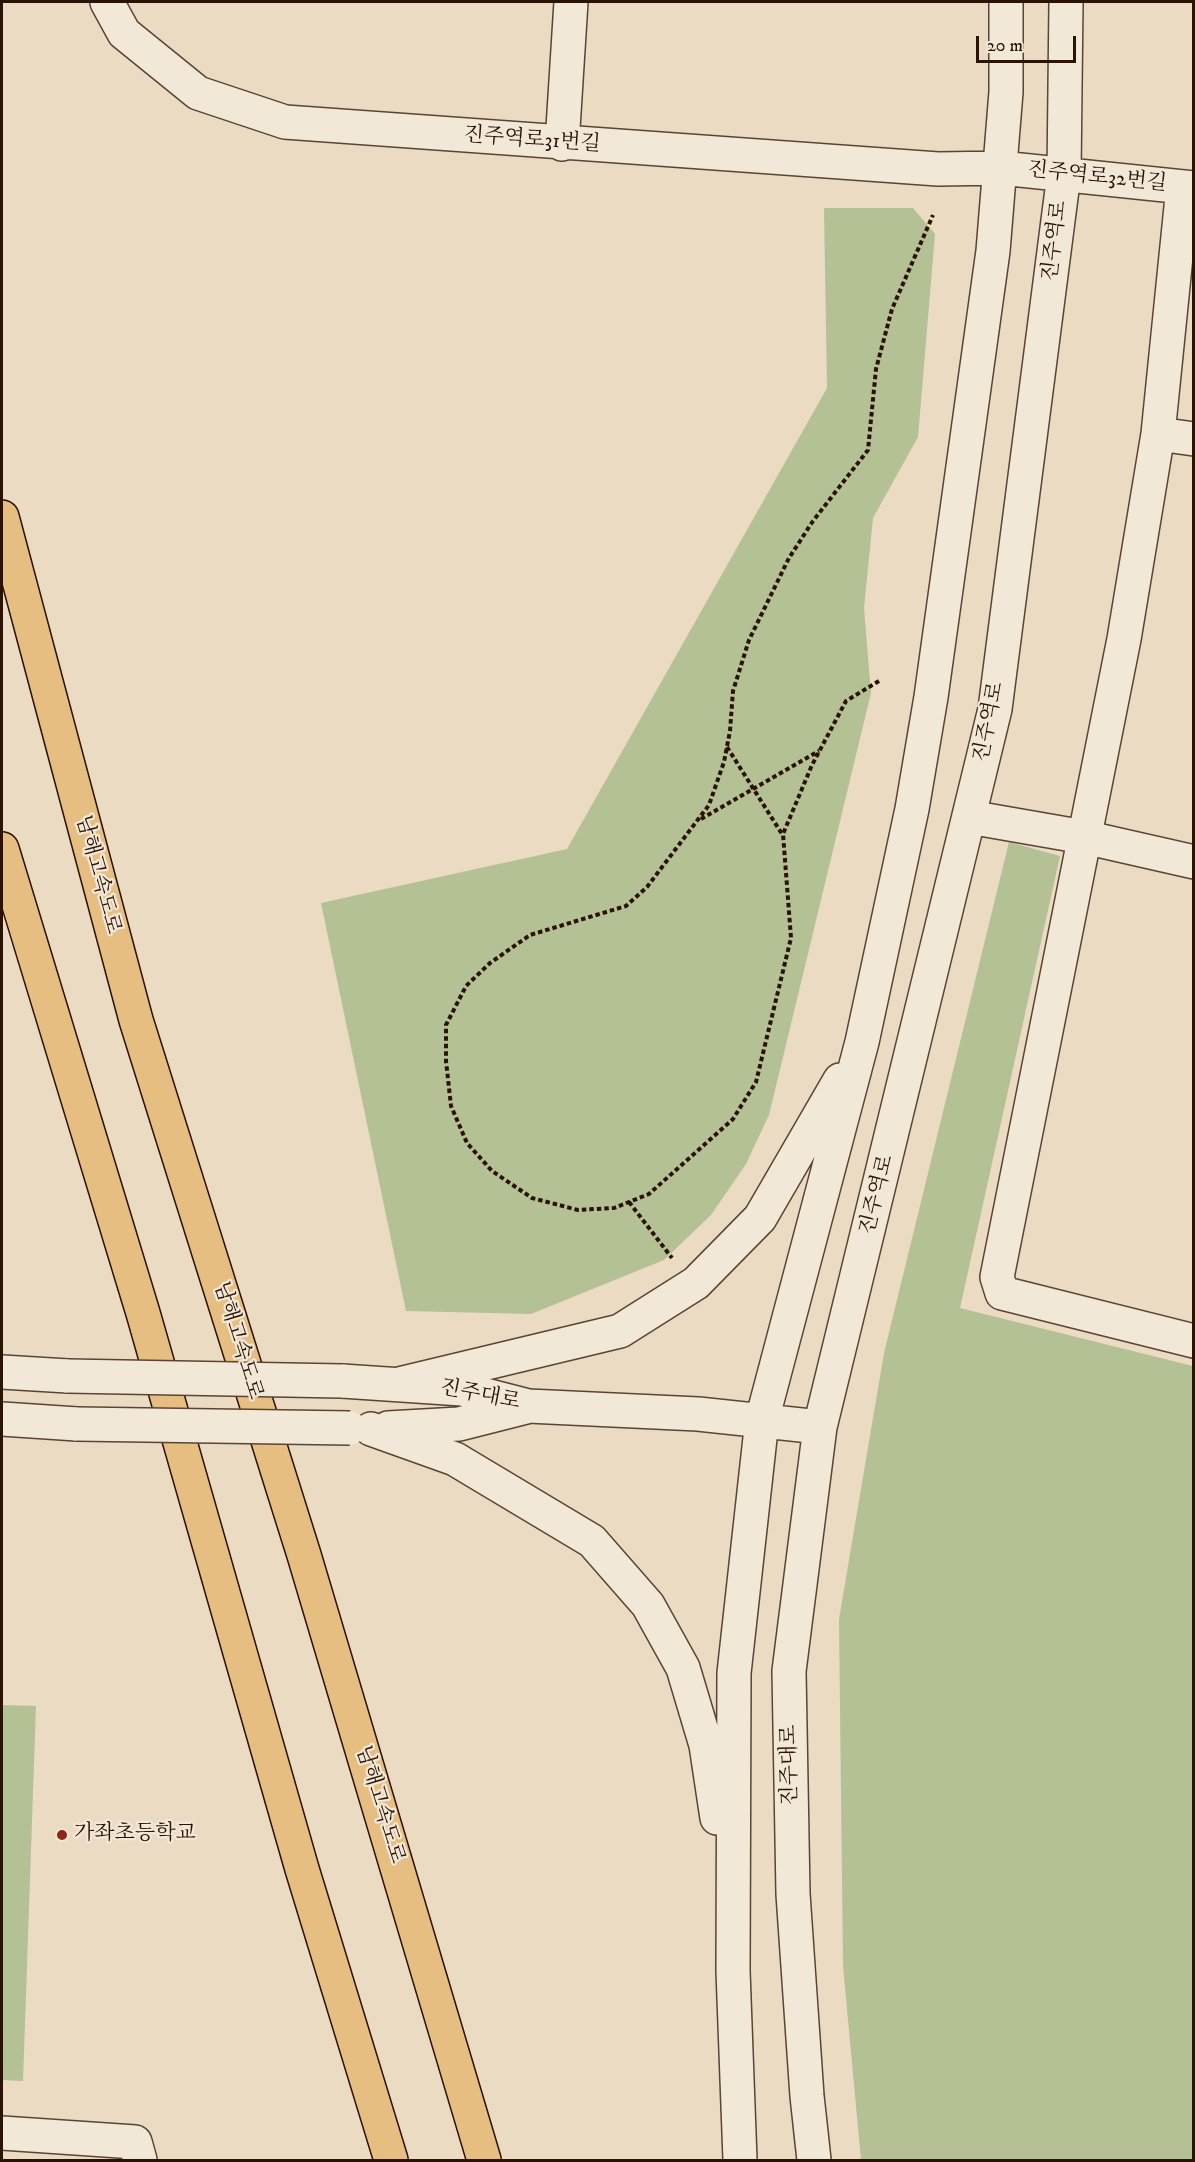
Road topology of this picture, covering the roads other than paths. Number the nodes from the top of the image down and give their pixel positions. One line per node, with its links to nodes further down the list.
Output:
1 (107, 2): 5 (street, 진주역로31번길)
2 (571, 2): 5 (street)
3 (1006, 2): 6 (street)
4 (1066, 2): 7 (street, 진주역로)
5 (562, 144): 6 (street, 진주역로31번길)
6 (1001, 168): 7 (street, 진주역로32번길); 16 (street)
7 (1064, 174): 8 (street, 진주역로32번길); 12 (street, 진주역로)
8 (1188, 188): 9 (street)
9 (1158, 434): 10 (street); 13 (street)
10 (1194, 439)
11 (2, 517): 29 (highway, 남해고속도로)
12 (969, 817): 13 (street); 23 (street, 진주역로)
13 (1084, 837): 15 (street); 17 (street)
14 (2, 849): 28 (highway)
15 (1194, 862)
16 (862, 1042): 19 (street); 22 (street)
17 (1194, 1341)
18 (2, 1372): 19 (street, 진주대로, bridge)
19 (399, 1384): 20 (street, 진주대로)
20 (528, 1406): 22 (street, 진주대로); 24 (street)
21 (2, 1419): 24 (street, bridge)
22 (762, 1420): 23 (street, 진주대로); 25 (street)
23 (820, 1427): 31 (street, 진주대로)
24 (361, 1429): 25 (street)
25 (733, 1926): 30 (street)
26 (2, 2133): 27 (street)
27 (137, 2151)
28 (391, 2160)
29 (484, 2160)
30 (740, 2160)
31 (814, 2160)

